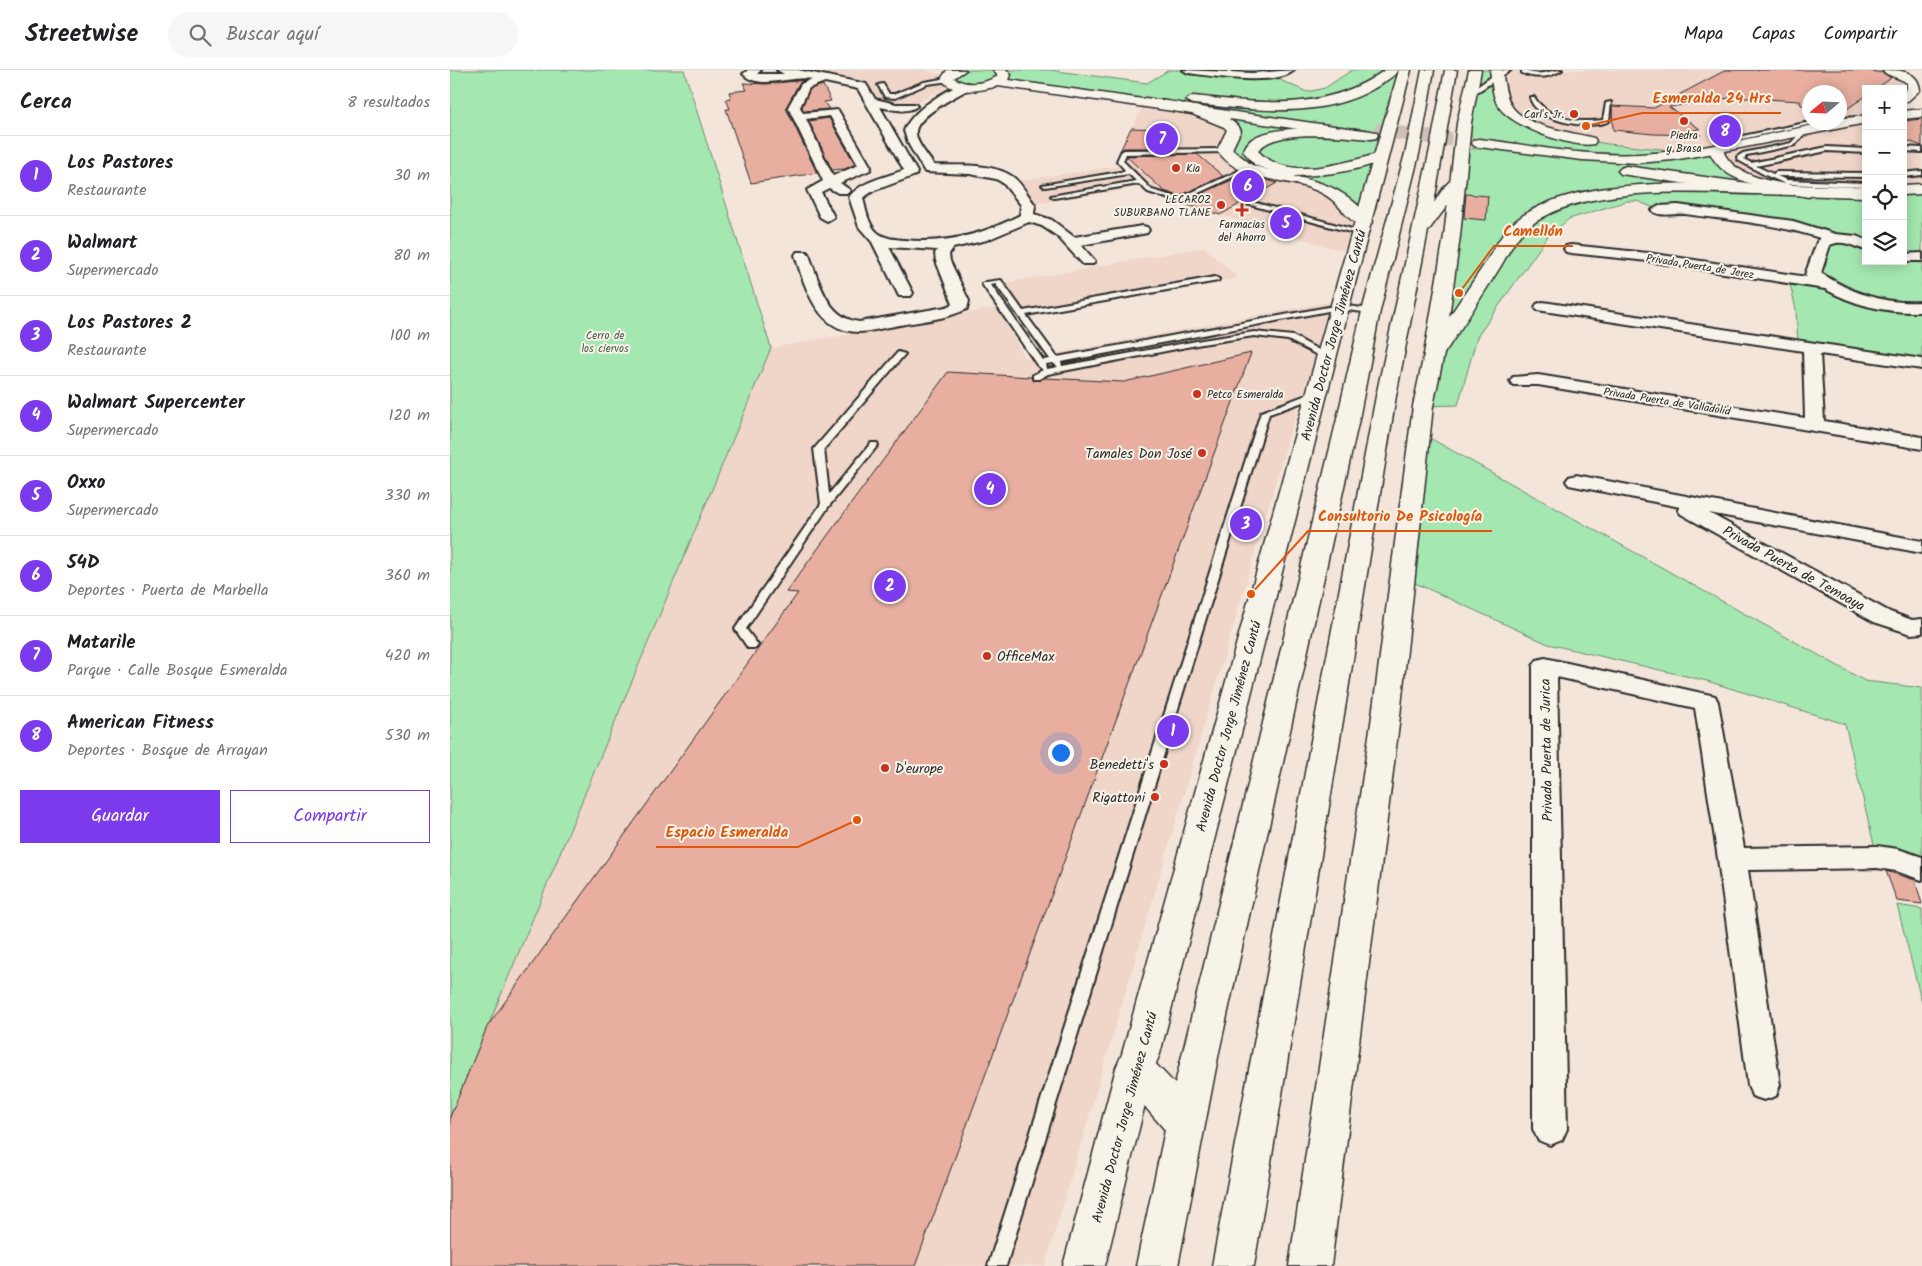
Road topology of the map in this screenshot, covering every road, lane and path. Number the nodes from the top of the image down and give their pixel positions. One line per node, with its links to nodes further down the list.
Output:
1 (756, 70): 15 (street)
2 (782, 70): 15 (street)
3 (960, 70): 18 (main road)
4 (1188, 70): 5 (street)
5 (1289, 70)
6 (1393, 70): 21 (main road)
7 (1405, 70): 34 (main road, Avenida Doctor Jorge Jiménez Cantú)
8 (1428, 70): 86 (main road)
9 (1450, 70): 69 (main road)
10 (1525, 70): 11 (lane)
11 (1559, 70)
12 (1895, 71): 19 (main road)
13 (1000, 74): 18 (main road); 21 (main road)
14 (1492, 74): 40 (main road); 51 (main road)
15 (805, 75): 16 (street)
16 (822, 78): 22 (street); 27 (street)
17 (881, 86): 18 (lane)
18 (951, 86): 24 (street); 41 (street)
19 (1907, 96)
20 (1532, 98): 23 (lane)
21 (1150, 100): 34 (main road); 37 (main road)
22 (871, 102): 24 (street); 33 (street)
23 (1609, 103)
24 (914, 104): 33 (street)
25 (1922, 113): 26 (main road)
26 (1907, 115)
27 (798, 117): 52 (street); 52 (street)
28 (1862, 118): 29 (lane)
29 (1847, 119)
30 (1862, 119): 32 (main road)
31 (1802, 126): 35 (lane)
32 (1803, 132): 35 (main road); 42 (lane)
33 (892, 136): 43 (street)
34 (1376, 140): 34 (main road); 67 (main road, Avenida Doctor Jorge Jiménez Cantú)
35 (1720, 148): 40 (main road); 58 (main road)
36 (1907, 149): 38 (lane)
37 (1224, 150): 44 (main road); 45 (lane)
38 (1922, 150)
39 (1862, 151): 42 (lane)
40 (1692, 152): 55 (main road)
41 (927, 163): 43 (street); 66 (street)
42 (1750, 165): 47 (lane)
43 (908, 166): 61 (street)
44 (1247, 169): 50 (lane); 67 (main road)
45 (1130, 172): 50 (lane); 53 (lane)
46 (1922, 173): 49 (lane)
47 (1767, 174): 48 (lane); 54 (lane)
48 (1862, 175)
49 (1907, 175)
50 (1140, 182): 60 (lane)
51 (1458, 182): 69 (main road); 90 (main road)
52 (830, 183): 61 (street); 65 (street)
53 (1044, 185)
54 (1862, 185)
55 (1755, 188): 58 (main road); 90 (main road)
56 (1907, 188): 57 (main road)
57 (1922, 188)
58 (1808, 192): 59 (main road)
59 (1862, 192)
60 (1054, 196)
61 (856, 197): 71 (street)
62 (1249, 203): 67 (lane)
63 (1659, 210): 70 (street)
64 (1319, 216): 67 (lane)
65 (827, 217)
66 (1027, 217): 72 (street); 74 (street)
67 (1362, 228): 83 (main road, Avenida Doctor Jorge Jiménez Cantú)
68 (1142, 230): 72 (street)
69 (1420, 232): 118 (main road)
70 (1834, 238): 73 (street); 81 (street, Privada Puerta de Jerez)
71 (878, 240): 74 (street); 82 (street)
72 (1071, 242): 79 (street)
73 (1862, 244)
74 (947, 245): 76 (street)
75 (1571, 249): 81 (street, Privada Puerta de Jerez)
76 (802, 255)
77 (1922, 257): 78 (street)
78 (1907, 258)
79 (1088, 261)
80 (1215, 279): 87 (lane)
81 (1828, 286): 84 (street, Privada Puerta de Jerez)
82 (905, 293)
83 (1339, 307): 86 (lane); 91 (main road, Avenida Doctor Jorge Jiménez Cantú); 92 (lane)
84 (1922, 307)
85 (1543, 308): 88 (street)
86 (1371, 311): 113 (main road)
87 (1022, 313): 92 (lane); 93 (lane)
88 (1811, 348): 94 (street); 100 (street)
89 (901, 354): 105 (lane)
90 (1434, 354): 119 (main road)
91 (1327, 358): 95 (lane); 99 (main road, Avenida Doctor Jorge Jiménez Cantú)
92 (1055, 360): 93 (lane); 95 (lane)
93 (1040, 362): 96 (lane)
94 (1922, 364)
95 (1061, 369): 96 (lane)
96 (1049, 375): 97 (lane)
97 (1036, 378)
98 (1519, 381): 100 (street, Privada Puerta de Valladolid)
99 (1317, 394): 111 (main road, Avenida Doctor Jorge Jiménez Cantú); 115 (lane)
100 (1815, 425): 101 (street, Privada Puerta de Valladolid)
101 (1922, 443)
102 (874, 445): 105 (lane)
103 (1576, 481): 104 (street, Privada Puerta de Temoaya)
104 (1669, 500): 106 (street, Privada Puerta de Temoaya); 107 (street, Privada Puerta de Temoaya)
105 (826, 504): 108 (lane)
106 (1922, 547)
107 (1922, 626)
108 (752, 645)
109 (1732, 858): 110 (street); 112 (street, Privada Puerta de Jurica); 114 (street, Privada Puerta de Jurica)
110 (1922, 869)
111 (1135, 1068): 113 (main road); 116 (main road, Avenida Doctor Jorge Jiménez Cantú)
112 (1764, 1084)
113 (1186, 1125): 117 (main road)
114 (1550, 1129)
115 (997, 1266)
116 (1084, 1266)
117 (1157, 1266)
118 (1233, 1266)
119 (1310, 1266)

